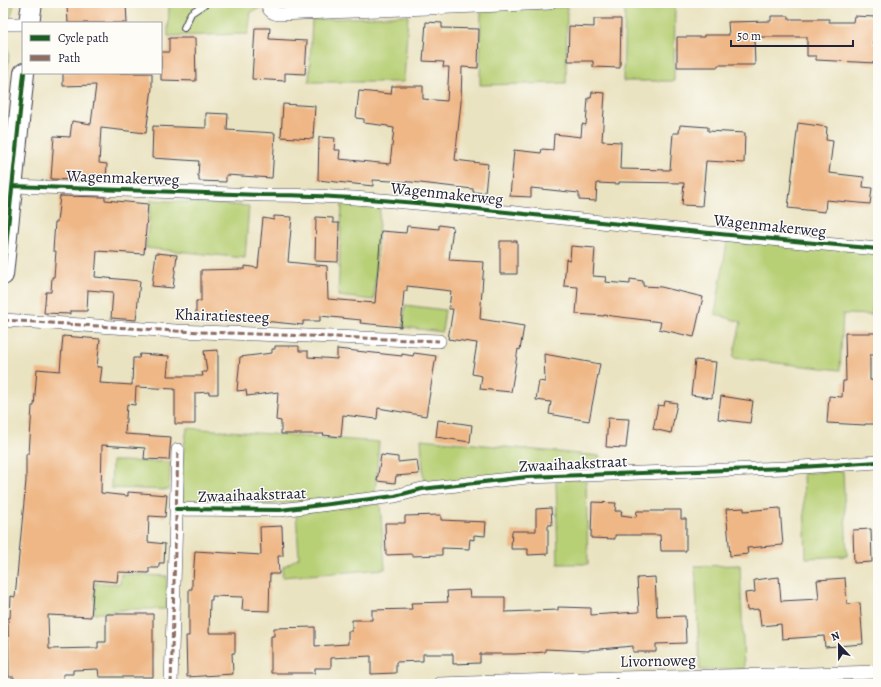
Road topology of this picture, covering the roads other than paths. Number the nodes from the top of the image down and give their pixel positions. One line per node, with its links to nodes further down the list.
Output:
1 (32, 3): 5 (main road)
2 (206, 3): 8 (lane)
3 (268, 3): 4 (street)
4 (549, 3)
5 (29, 22)
6 (4, 24): 7 (street)
7 (22, 24)
8 (184, 28)
9 (24, 74): 10 (main road)
10 (13, 186): 11 (street, Wagenmakerweg); 12 (main road)
11 (878, 249)
12 (3, 275)
13 (3, 320): 14 (street, Khairatiesteeg)
14 (439, 341)
15 (178, 450): 17 (street, Zwaaihaakstraat)
16 (878, 462): 17 (street, Zwaaihaakstraat)
17 (176, 509): 22 (street, Zwaaihaakstraat)
18 (878, 672): 19 (street, Livornoweg)
19 (774, 680): 20 (street, Livornoweg)
20 (616, 681): 21 (street, Livornoweg)
21 (463, 683): 23 (street, Livornoweg)
22 (171, 684)
23 (439, 684)

